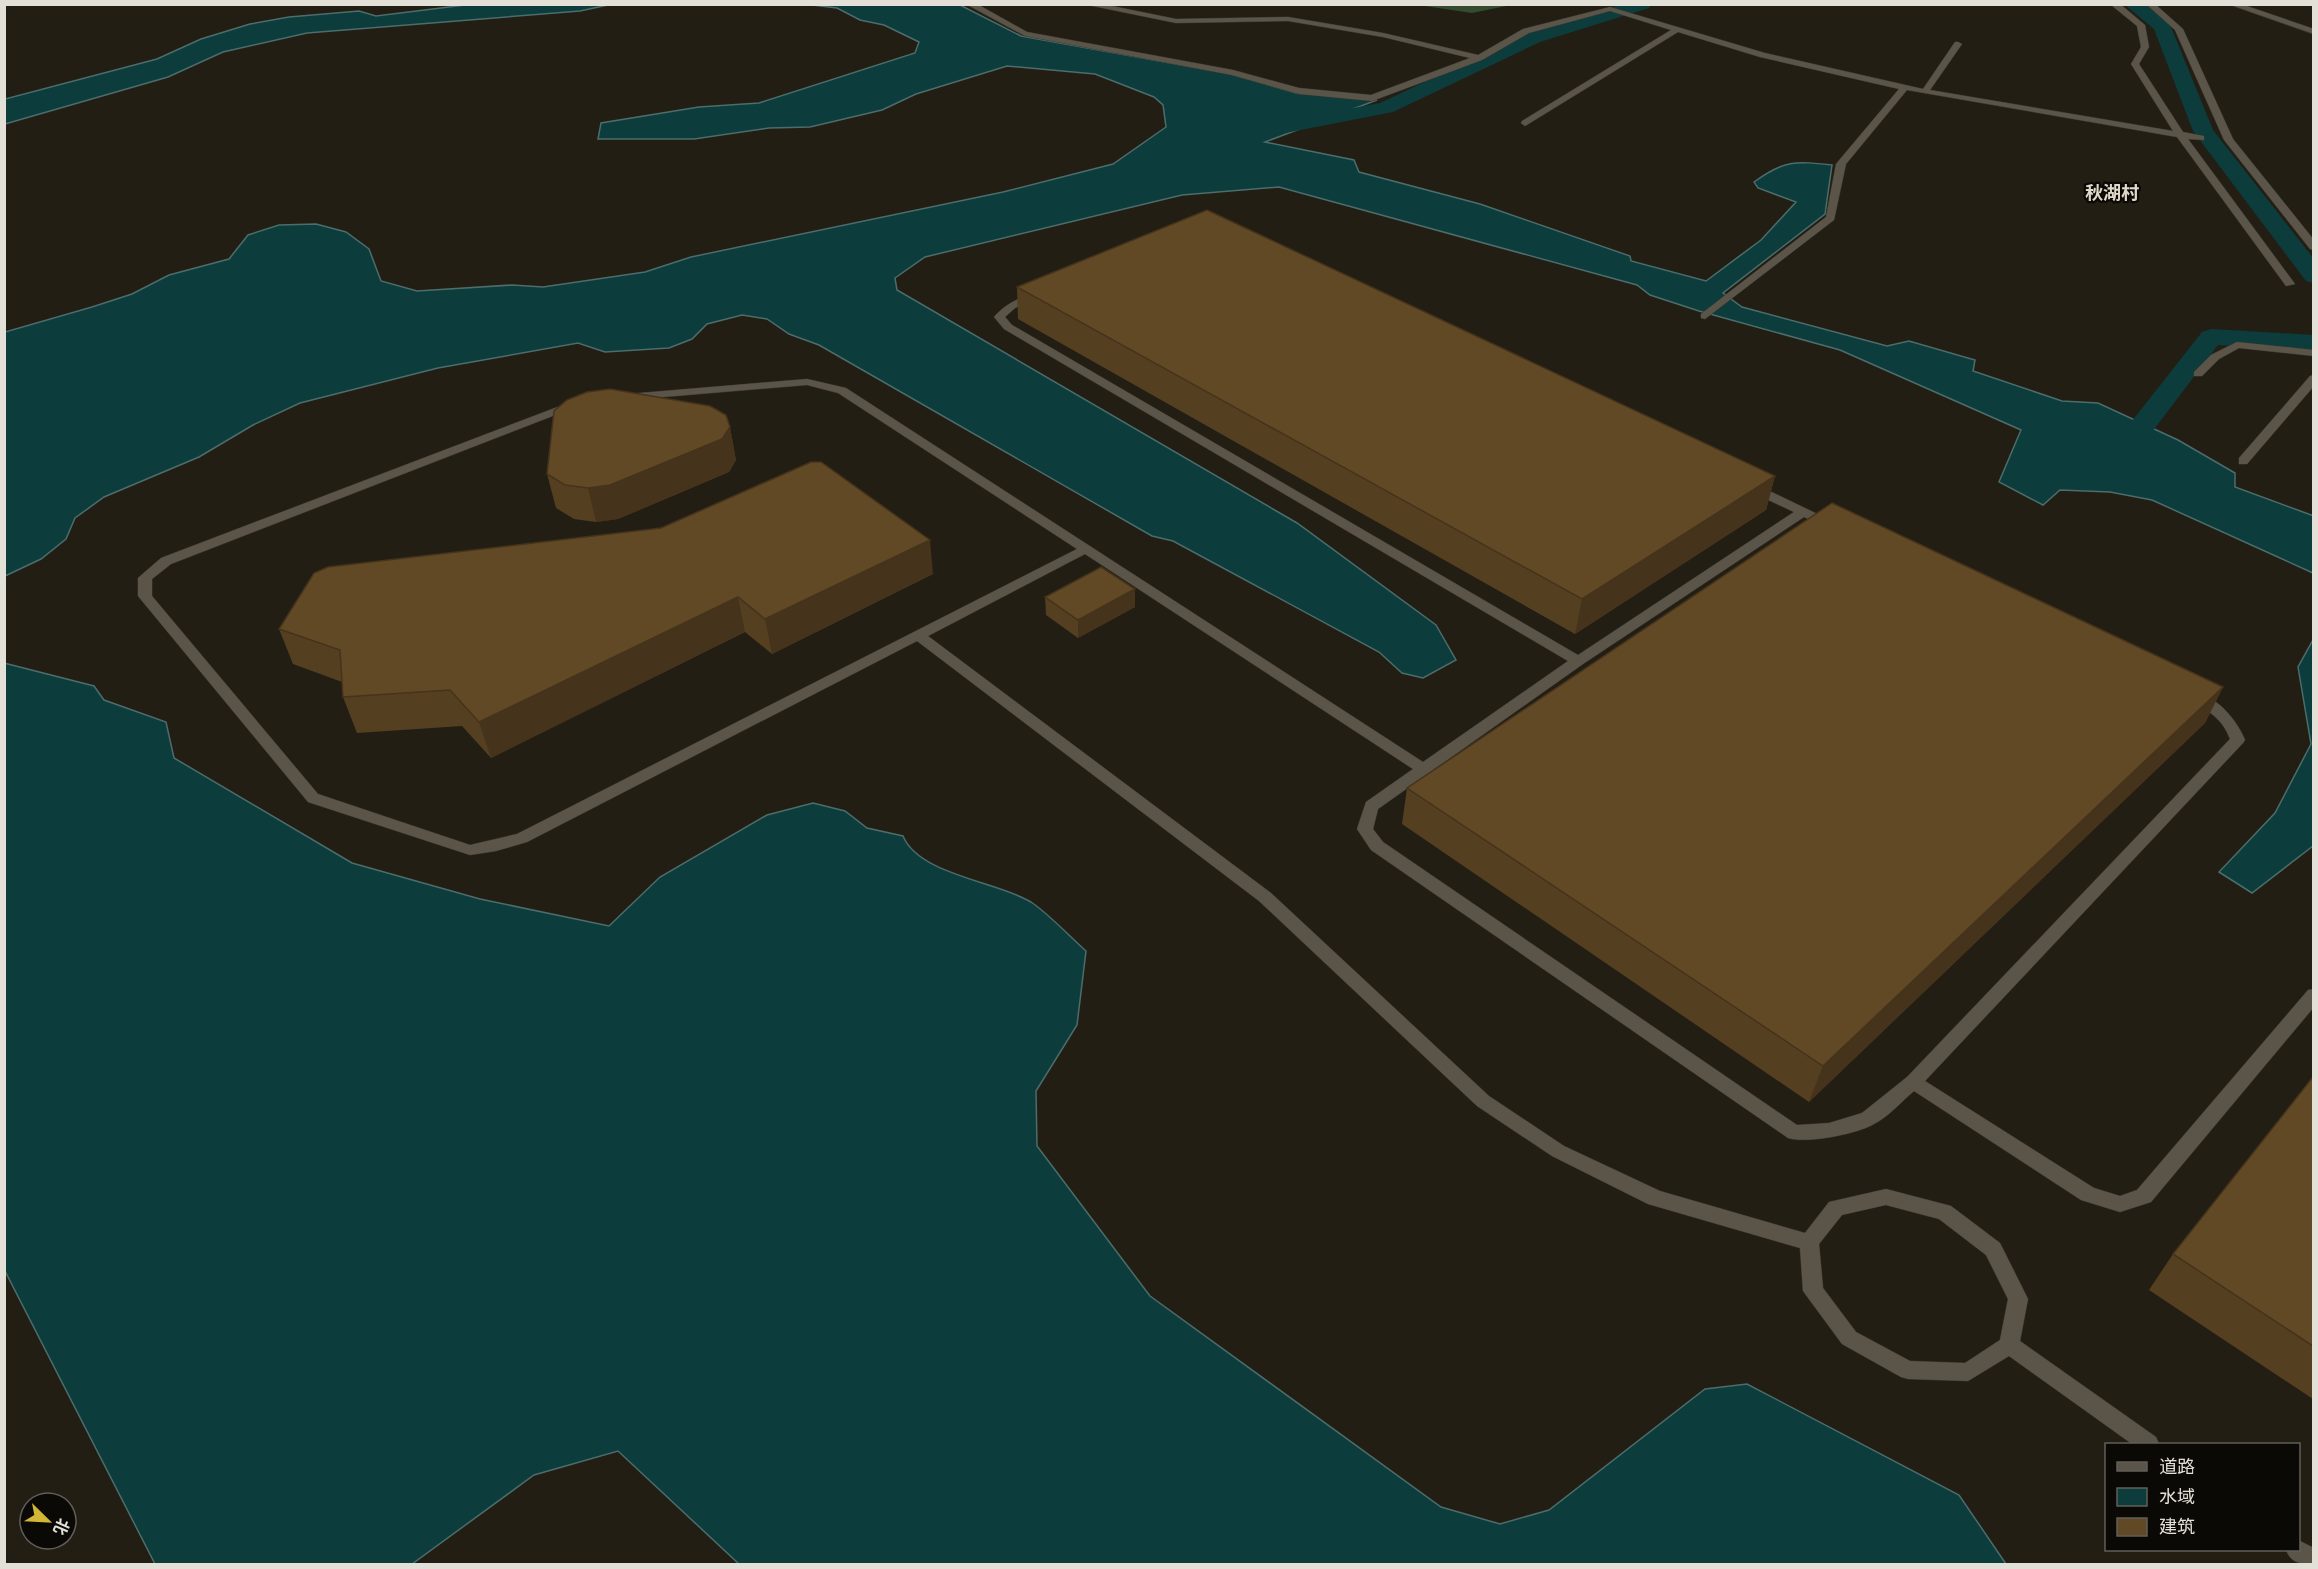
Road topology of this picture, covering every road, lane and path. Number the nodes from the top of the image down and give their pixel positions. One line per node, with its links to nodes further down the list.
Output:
1 (970, 4): 10 (street)
2 (1087, 4): 10 (street)
3 (2114, 4): 14 (street)
4 (2150, 4): 16 (street)
5 (2232, 4): 8 (street)
6 (1610, 7): 7 (street); 10 (street)
7 (1676, 30): 11 (street); 13 (street)
8 (2313, 32)
9 (1958, 44): 12 (street)
10 (1479, 58)
11 (1905, 87): 12 (street); 19 (street)
12 (1925, 92): 14 (street)
13 (1525, 123)
14 (2180, 134): 15 (street); 17 (street)
15 (2201, 138)
16 (2313, 248)
17 (2290, 284)
18 (1053, 289): 31 (street)
19 (1705, 316)
20 (2313, 353): 21 (street)
21 (2198, 374)
22 (2313, 378): 25 (street)
23 (613, 398): 29 (street)
24 (590, 400): 30 (street)
25 (2243, 461)
26 (1738, 481): 27 (street)
27 (1803, 512): 28 (street); 31 (street)
28 (1846, 532)
29 (1086, 549): 30 (street); 33 (street)
30 (918, 635): 36 (street)
31 (1578, 661): 33 (street)
32 (2180, 691): 35 (street)
33 (1423, 769): 35 (street)
34 (2313, 996): 35 (street)
35 (1913, 1082)
36 (1809, 1242): 37 (street); 37 (street)
37 (2009, 1345): 38 (street)
38 (2149, 1443)
39 (2298, 1551): 40 (street)
40 (2313, 1561)

